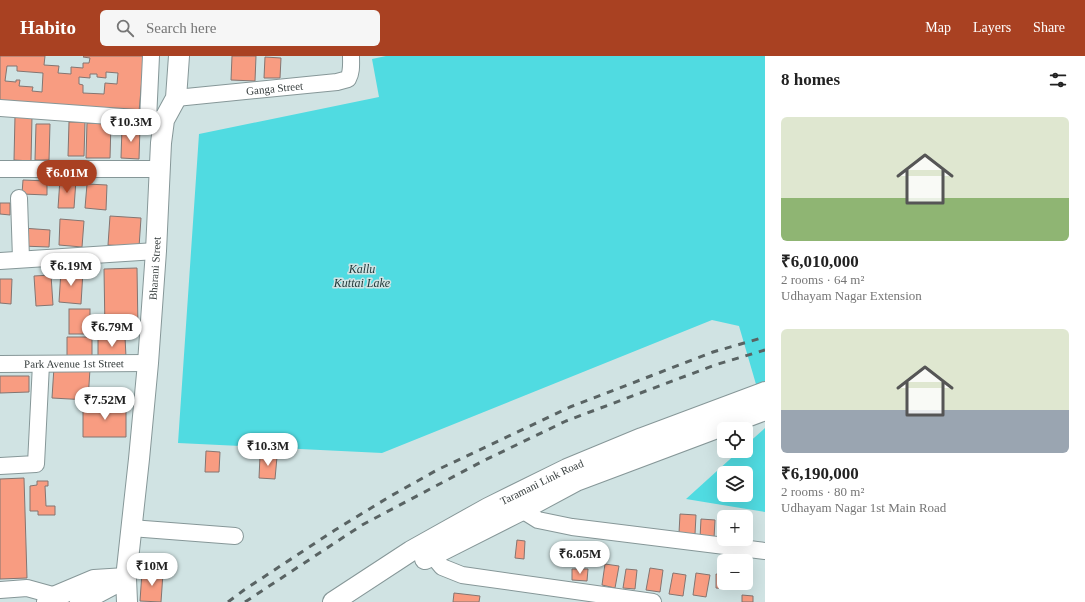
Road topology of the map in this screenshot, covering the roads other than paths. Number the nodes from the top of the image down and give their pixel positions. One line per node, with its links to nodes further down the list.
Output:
1 (151, 56): 6 (street)
2 (179, 56): 4 (street, Bharani Street)
3 (351, 56): 4 (street, Ganga Street)
4 (176, 98): 6 (street, Bharani Street)
5 (0, 108): 6 (street)
6 (156, 120): 8 (street, Bharani Street)
7 (0, 169): 8 (street)
8 (159, 169): 10 (street, Bharani Street)
9 (19, 198): 11 (street)
10 (156, 251): 11 (street); 13 (street, Bharani Street)
11 (21, 259): 12 (street)
12 (0, 261)
13 (148, 363): 15 (street, Park Avenue 1st Street); 20 (street, Bharani Street)
14 (0, 364): 15 (street, Park Avenue 1st Street)
15 (41, 364): 18 (street)
16 (765, 392): 29 (street, Taramani Link Road)
17 (765, 410): 19 (street, Taramani Link Road)
18 (0, 466)
19 (522, 510): 22 (street); 23 (street, Taramani Link Road)
20 (131, 528): 21 (street); 24 (street, Bharani Street)
21 (235, 536)
22 (765, 551)
23 (432, 555): 30 (street, Taramani Link Road); 31 (street)
24 (126, 578): 26 (street); 27 (street); 28 (street, Bharani Street)
25 (0, 590): 26 (street)
26 (51, 599)
27 (80, 602)
28 (127, 602)
29 (333, 602)
30 (354, 602)
31 (653, 602)

